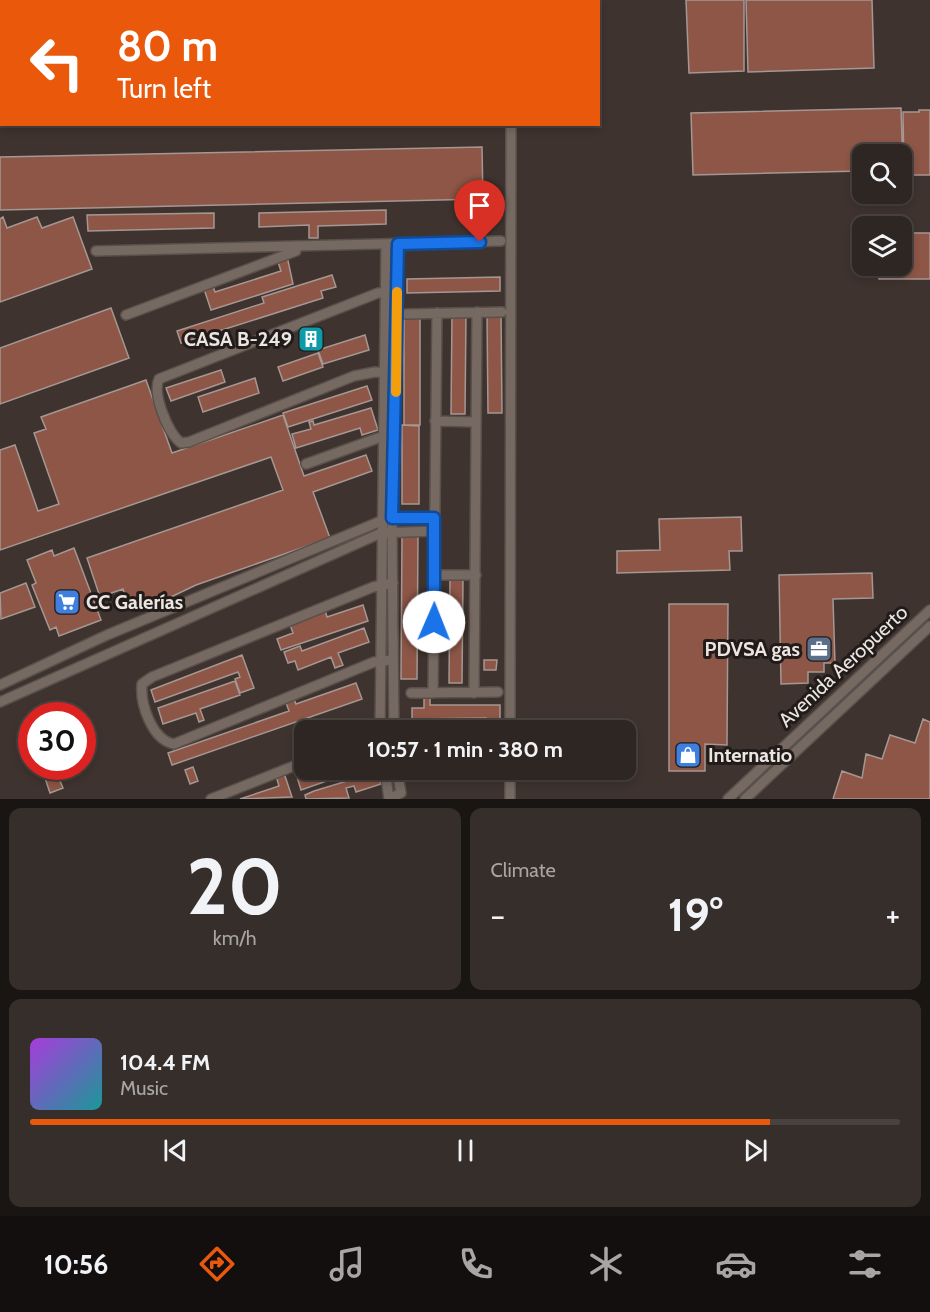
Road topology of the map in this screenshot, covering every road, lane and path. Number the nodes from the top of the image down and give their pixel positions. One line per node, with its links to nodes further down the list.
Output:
1 (511, 126): 45 (street)
2 (501, 241): 4 (street)
3 (386, 244): 4 (street); 5 (street); 7 (street)
4 (398, 244): 8 (street)
5 (304, 248): 6 (street); 13 (street)
6 (96, 251)
7 (386, 291): 8 (street); 14 (street); 14 (street)
8 (397, 291): 15 (street)
9 (477, 312): 10 (street); 11 (street); 17 (street)
10 (502, 312)
11 (437, 313): 12 (street); 16 (street)
12 (406, 314)
13 (126, 315)
14 (384, 373): 15 (street); 18 (street)
15 (396, 373): 19 (street)
16 (435, 421): 17 (street); 22 (street)
17 (476, 422): 28 (street)
18 (384, 438): 19 (street); 20 (street); 23 (street)
19 (395, 438): 21 (street)
20 (306, 464)
21 (392, 518): 22 (street); 23 (street); 25 (street)
22 (434, 518): 24 (street)
23 (381, 521): 26 (street); 35 (street)
24 (434, 531): 25 (street); 27 (street)
25 (392, 532): 26 (street); 29 (street)
26 (381, 533): 30 (street); 42 (street)
27 (434, 575): 28 (street); 38 (street)
28 (476, 575): 39 (street)
29 (393, 583): 30 (street); 33 (street)
30 (381, 585): 34 (street); 34 (street)
31 (930, 610): 53 (street, Avenida Aeropuerto)
32 (930, 626): 54 (street, Avenida Aeropuerto)
33 (392, 660): 34 (street); 40 (street)
34 (379, 661): 41 (street)
35 (0, 685)
36 (498, 692): 39 (street)
37 (411, 693): 38 (street)
38 (433, 693): 39 (street)
39 (474, 693)
40 (392, 698): 41 (street); 44 (street)
41 (378, 699): 43 (street)
42 (0, 702)
43 (385, 720)
44 (389, 720)
45 (510, 720)
46 (294, 766): 50 (street)
47 (386, 780): 51 (street)
48 (399, 780): 51 (street)
49 (510, 780): 52 (street)
50 (211, 799)
51 (389, 799)
52 (510, 799)
53 (728, 799)
54 (745, 799)

